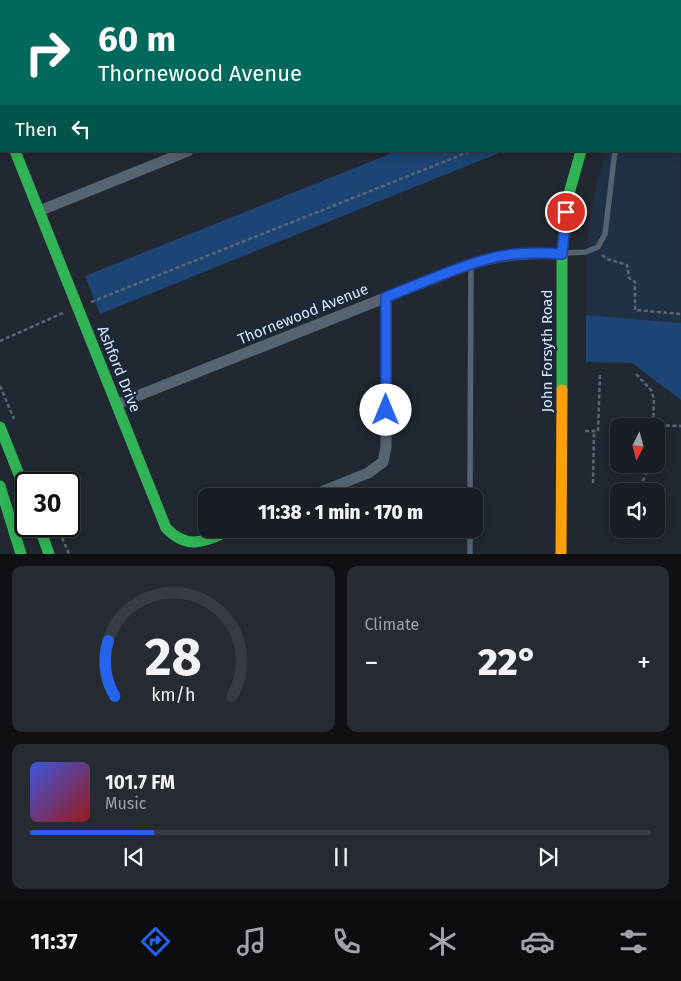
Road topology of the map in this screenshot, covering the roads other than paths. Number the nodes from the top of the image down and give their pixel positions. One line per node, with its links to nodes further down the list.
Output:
1 (15, 152): 5 (street, Ashford Drive)
2 (186, 152): 5 (street)
3 (582, 152): 6 (street, John Forsyth Road)
4 (615, 152): 6 (lane)
5 (39, 211): 9 (street, Ashford Drive)
6 (562, 254): 7 (street, Thornewood Avenue); 21 (street, John Forsyth Road)
7 (471, 264): 8 (street, Thornewood Avenue); 14 (lane)
8 (386, 297): 9 (street, Thornewood Avenue); 13 (street)
9 (117, 404): 16 (street, Ashford Drive)
10 (0, 427): 11 (street)
11 (18, 472)
12 (0, 486): 18 (street)
13 (331, 488)
14 (470, 488)
15 (43, 537): 19 (street)
16 (212, 538)
17 (470, 538): 20 (lane)
18 (21, 554)
19 (49, 554)
20 (470, 554)
21 (561, 554)

